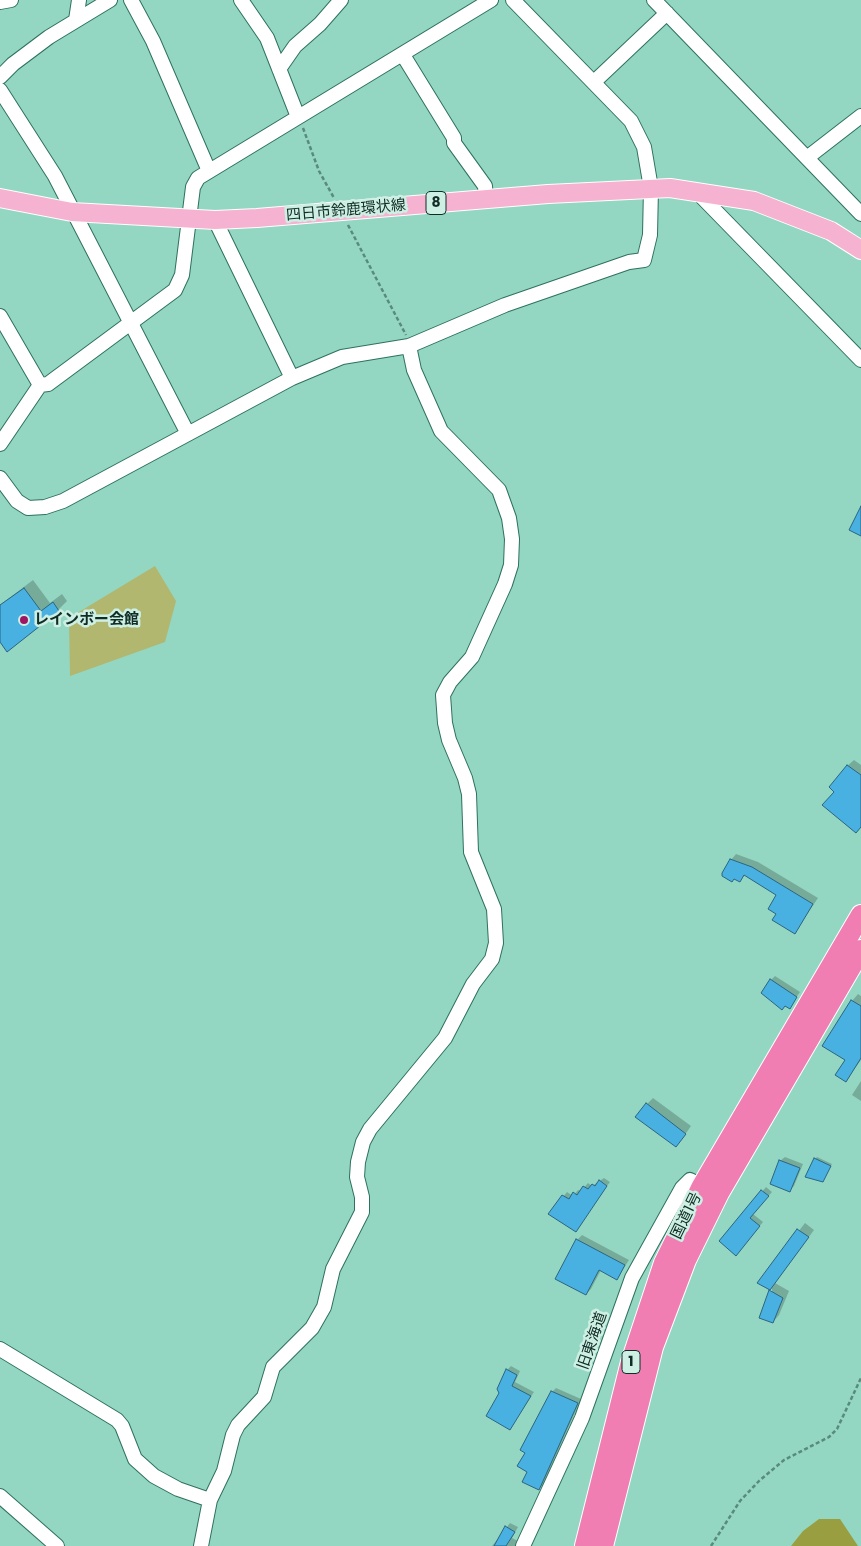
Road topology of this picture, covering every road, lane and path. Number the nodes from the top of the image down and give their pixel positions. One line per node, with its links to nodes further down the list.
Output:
1 (11, 0): 10 (street)
2 (79, 0): 12 (street)
3 (110, 0): 12 (street)
4 (131, 0): 23 (street)
5 (241, 0): 13 (street)
6 (341, 0): 14 (street)
7 (491, 0): 15 (street)
8 (513, 0): 18 (street)
9 (654, 0): 11 (street)
10 (0, 2)
11 (667, 13): 18 (street); 22 (street)
12 (76, 20): 17 (street)
13 (266, 38): 14 (street); 16 (street)
14 (295, 46): 16 (street)
15 (403, 55): 21 (street); 27 (street)
16 (278, 69): 21 (street)
17 (0, 77)
18 (594, 82): 24 (street)
19 (0, 90): 28 (street)
20 (861, 116): 22 (street)
21 (298, 117): 23 (street); 29 (path)
22 (808, 157): 30 (street)
23 (210, 171): 31 (street)
24 (651, 188): 25 (main road, 四日市鈴鹿環状線 / 8); 27 (main road, 四日市鈴鹿環状線 / 8); 36 (street)
25 (697, 192): 33 (main road, 四日市鈴鹿環状線 / 8); 37 (street)
26 (0, 198): 28 (main road, 四日市鈴鹿環状線 / 8)
27 (486, 199): 29 (main road, 四日市鈴鹿環状線 / 8)
28 (72, 212): 31 (main road, 四日市鈴鹿環状線 / 8); 35 (street)
29 (341, 212): 32 (main road, 四日市鈴鹿環状線 / 8); 36 (path)
30 (861, 214)
31 (189, 220): 32 (main road, 四日市鈴鹿環状線 / 8); 35 (street)
32 (215, 220): 38 (street)
33 (861, 250)
34 (0, 316): 39 (street)
35 (130, 325): 39 (street); 40 (street)
36 (409, 346): 38 (street); 50 (street)
37 (861, 360)
38 (292, 378): 40 (street)
39 (40, 385): 41 (street)
40 (186, 432): 42 (street)
41 (0, 444)
42 (0, 478)
43 (861, 915): 45 (highway, 国道1号 / 1)
44 (861, 950): 45 (highway, 国道1号 / 1)
45 (842, 966): 46 (highway, 国道1号 / 1)
46 (710, 1190): 53 (street, 旧東海道); 54 (highway, 国道1号 / 1); 55 (highway, 国道1号 / 1)
47 (0, 1349): 50 (street)
48 (861, 1378): 56 (path)
49 (0, 1496): 51 (street)
50 (210, 1500): 52 (street)
51 (57, 1546)
52 (201, 1546)
53 (523, 1546)
54 (585, 1546)
55 (603, 1546)
56 (711, 1546)

